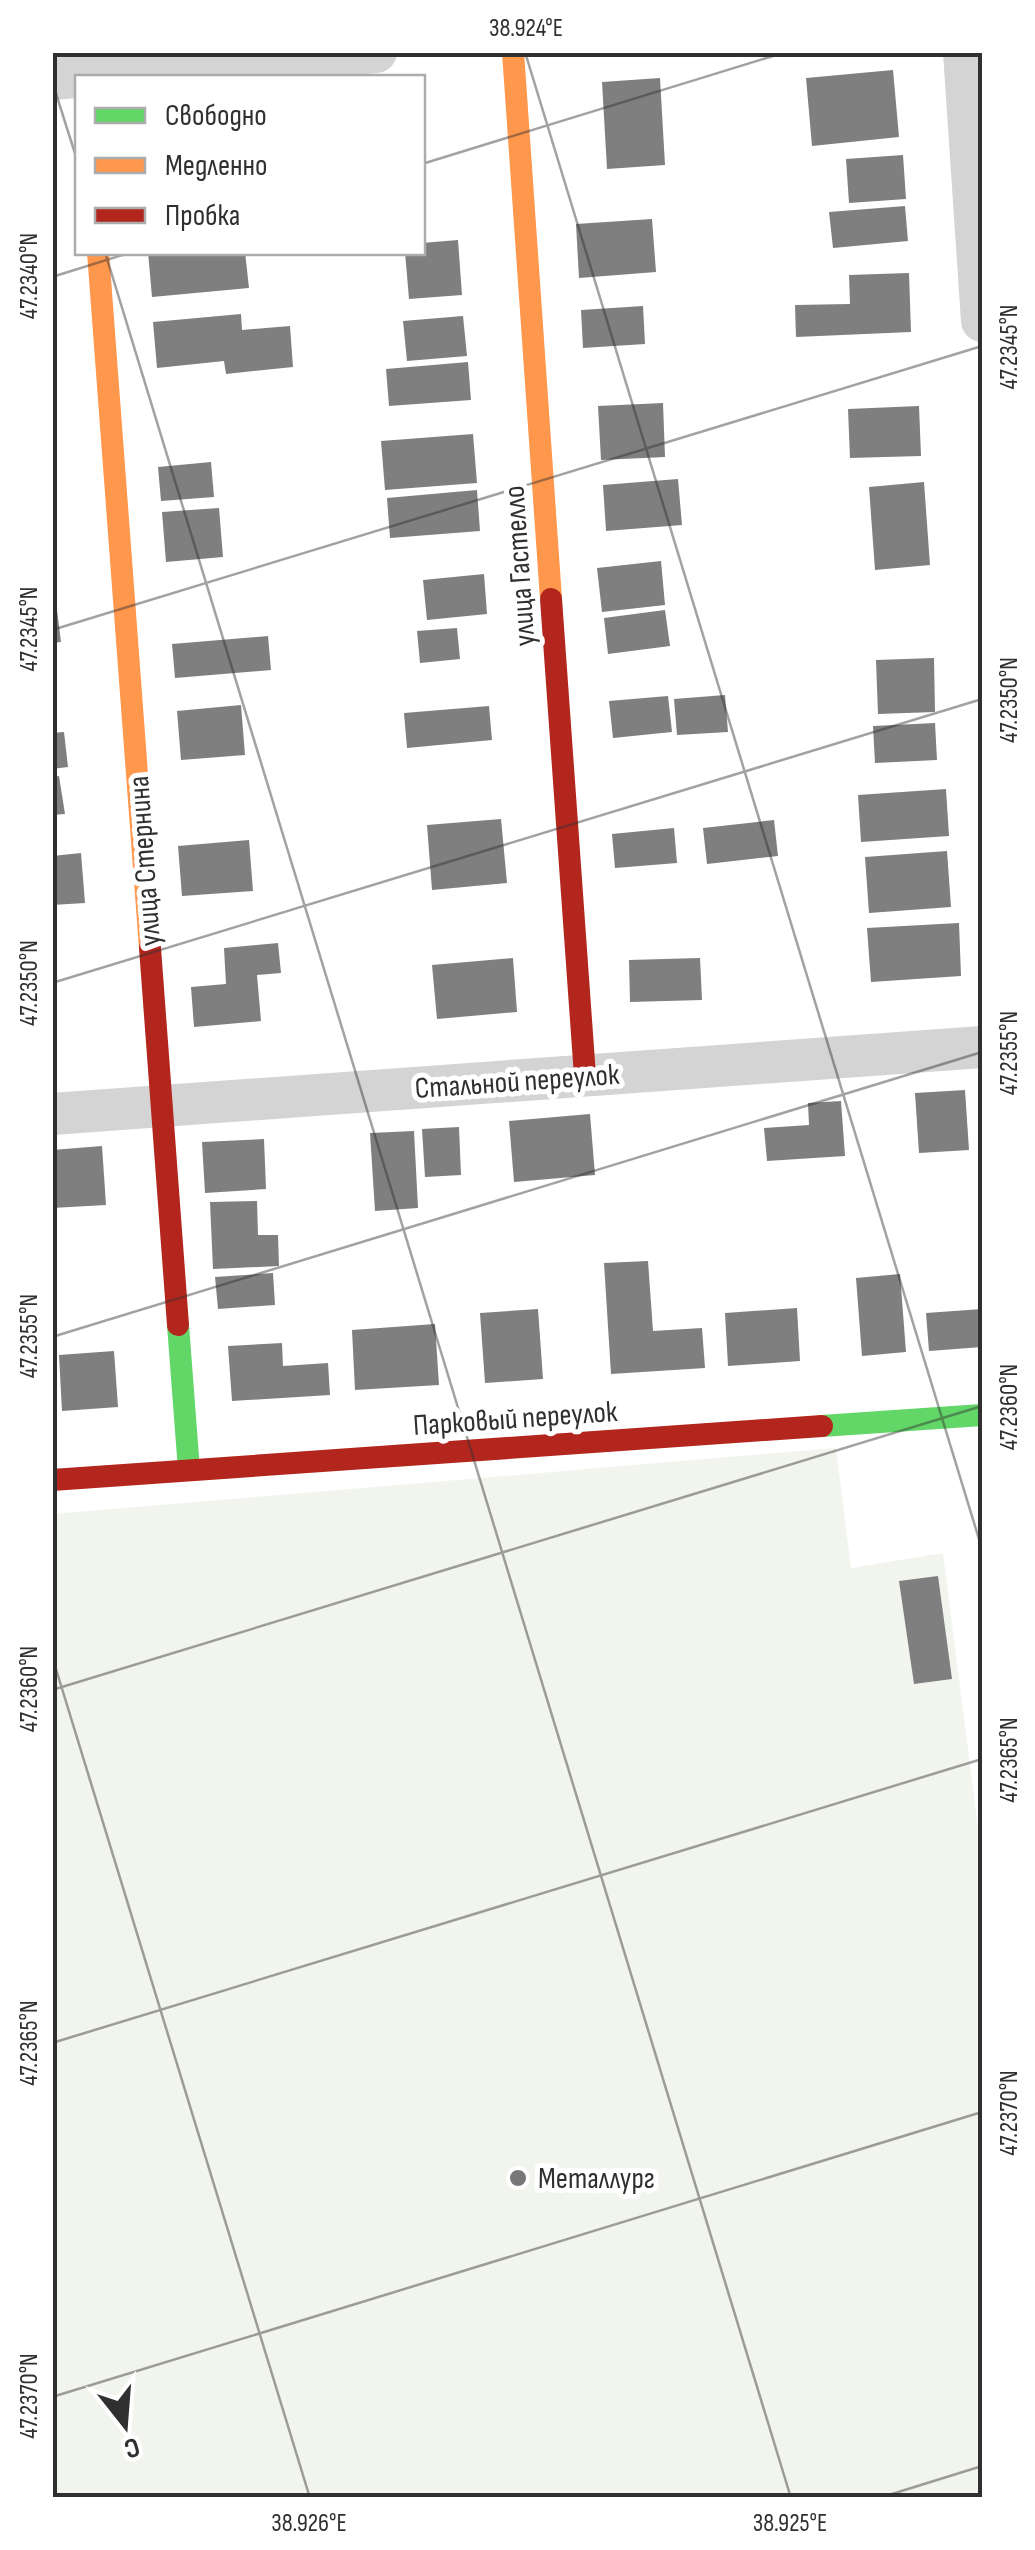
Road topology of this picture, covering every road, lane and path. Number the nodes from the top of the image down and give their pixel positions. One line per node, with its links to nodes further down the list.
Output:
1 (376, 52): 4 (street)
2 (513, 52): 8 (street, улица Гастелло)
3 (964, 52): 6 (street)
4 (108, 75)
5 (98, 255): 9 (street, улица Стернина)
6 (982, 321)
7 (982, 1047): 8 (street, Стальной переулок)
8 (585, 1076): 9 (street, Стальной переулок)
9 (162, 1106): 10 (street, Стальной переулок); 12 (street, улица Стернина)
10 (52, 1114)
11 (982, 1415): 12 (street, Парковый переулок)
12 (189, 1470): 13 (street, Парковый переулок)
13 (52, 1480)

